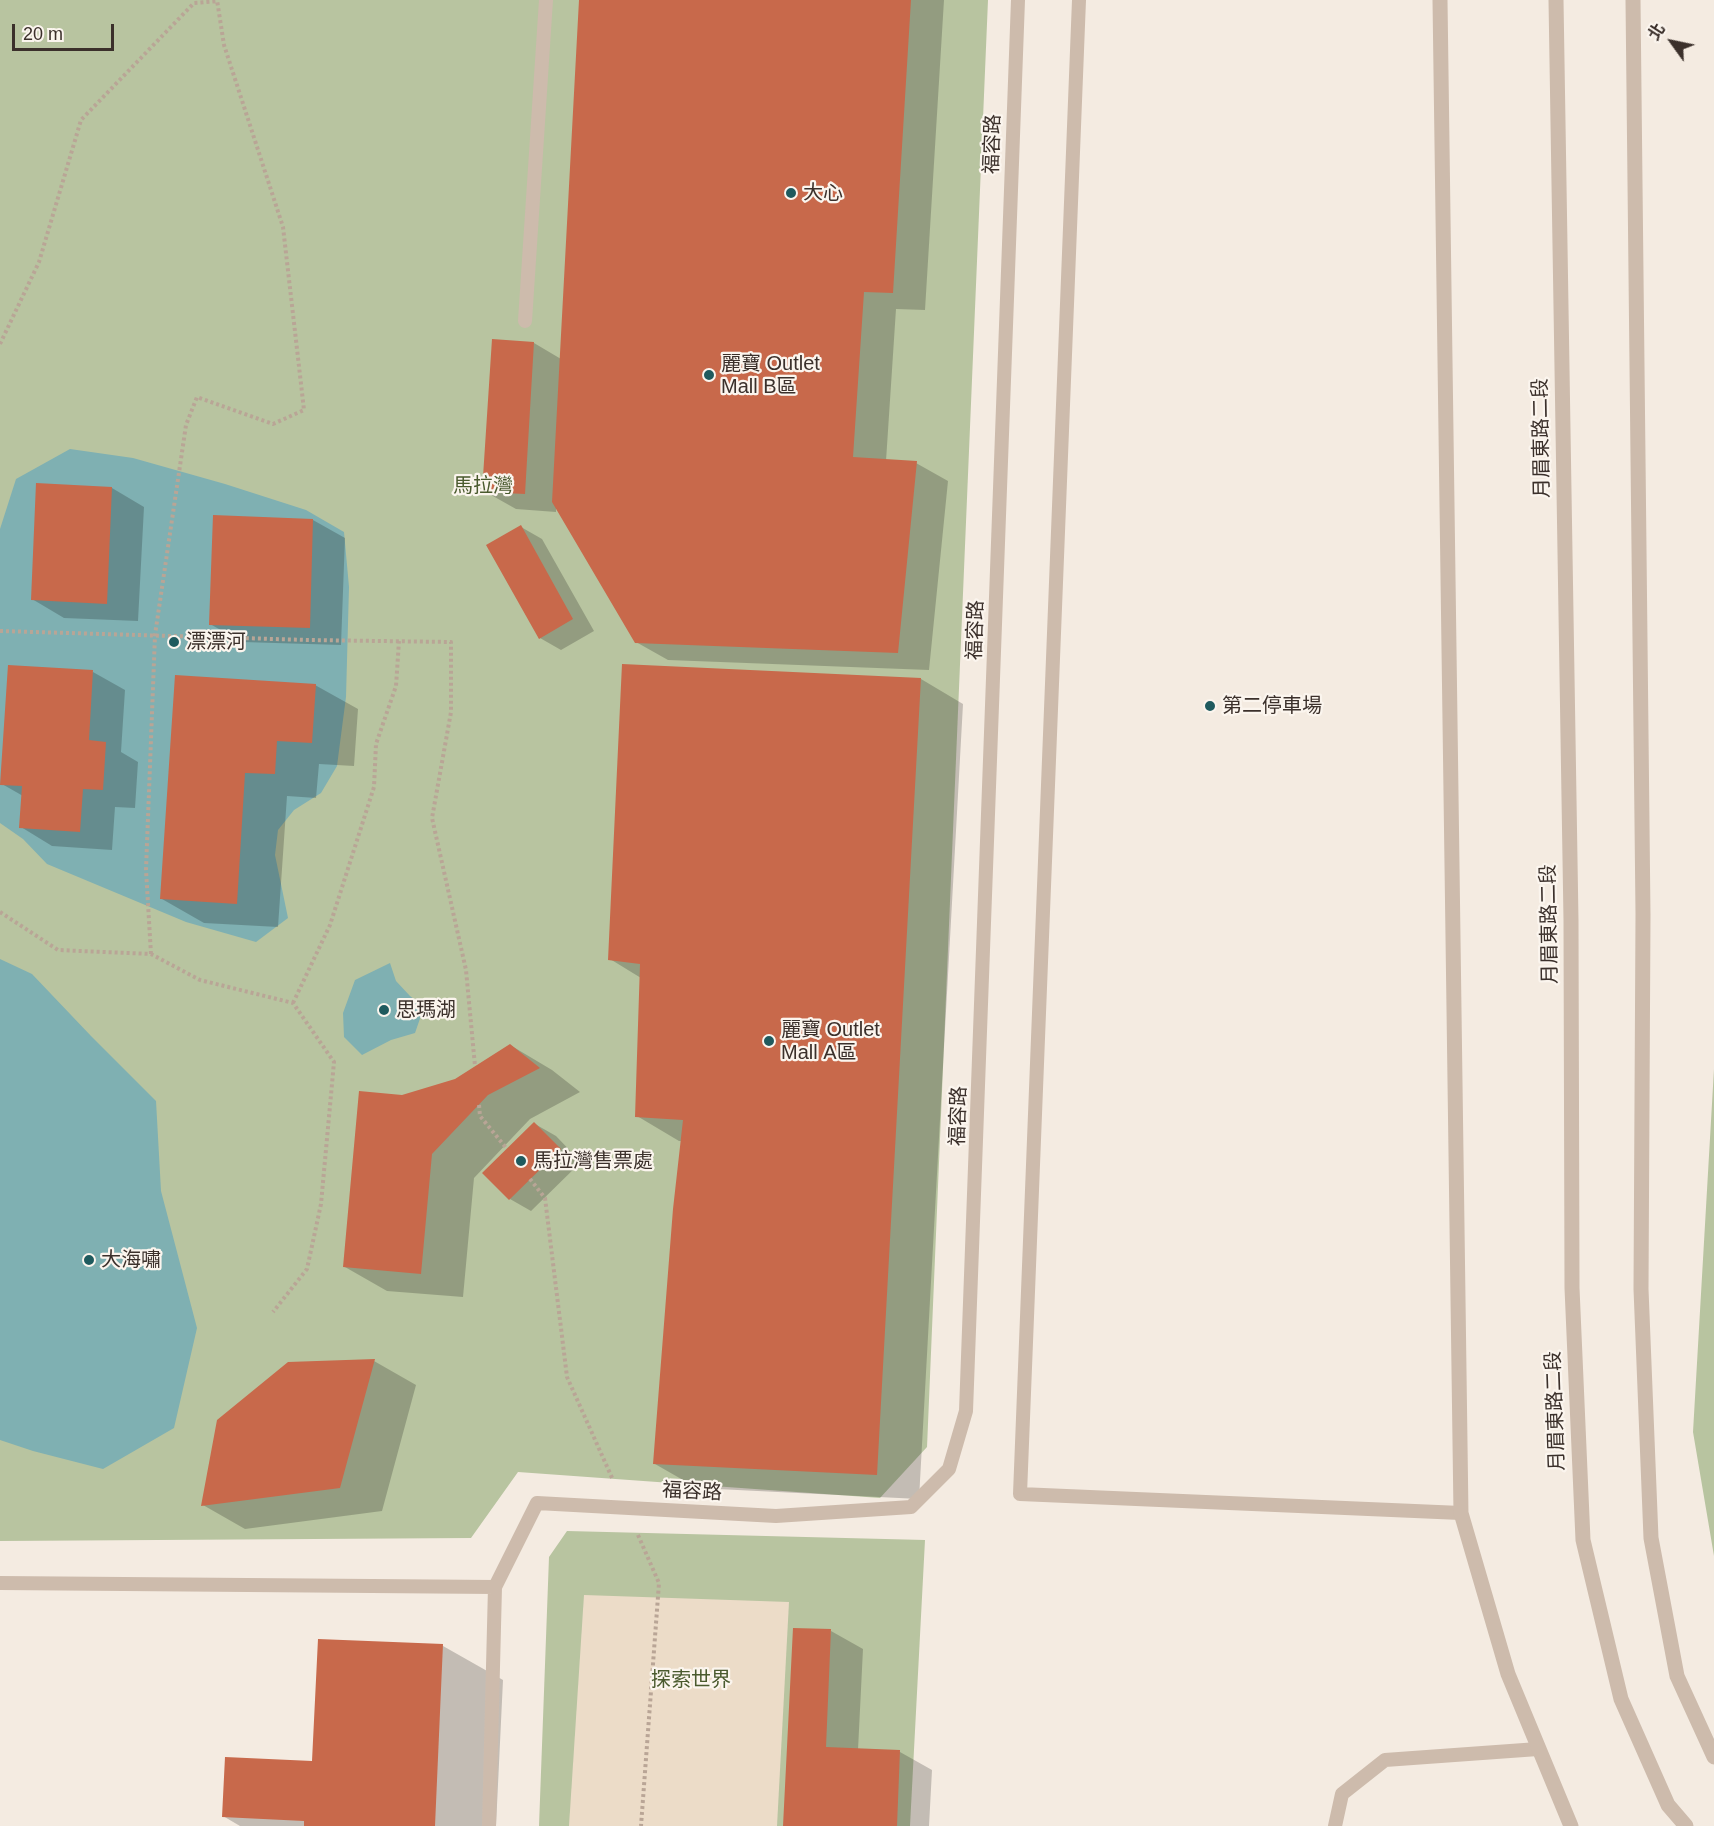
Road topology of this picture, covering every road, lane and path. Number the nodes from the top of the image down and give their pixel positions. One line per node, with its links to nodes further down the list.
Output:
1 (217, 0): 9 (path); 11 (path)
2 (546, 0): 8 (lane)
3 (1018, 0): 25 (lane, 福容路)
4 (1079, 0): 22 (lane)
5 (1440, 0): 22 (street)
6 (1556, 0): 32 (street, 月眉東路二段)
7 (1633, 0): 27 (street)
8 (525, 321)
9 (0, 344)
10 (0, 631): 11 (path)
11 (155, 635): 12 (path); 14 (path)
12 (399, 641): 15 (path); 16 (path)
13 (0, 912): 14 (path)
14 (151, 954): 15 (path)
15 (293, 1003): 20 (path)
16 (475, 1066)
17 (478, 1105): 18 (path)
18 (507, 1149)
19 (530, 1179): 21 (path)
20 (273, 1312)
21 (613, 1480)
22 (1461, 1513): 26 (street)
23 (638, 1535): 29 (path)
24 (0, 1583): 25 (lane)
25 (495, 1587): 28 (lane, 福容路)
26 (1538, 1749): 30 (lane); 31 (street)
27 (1714, 1757)
28 (489, 1826)
29 (641, 1826)
30 (1335, 1826)
31 (1571, 1826)
32 (1686, 1826)

